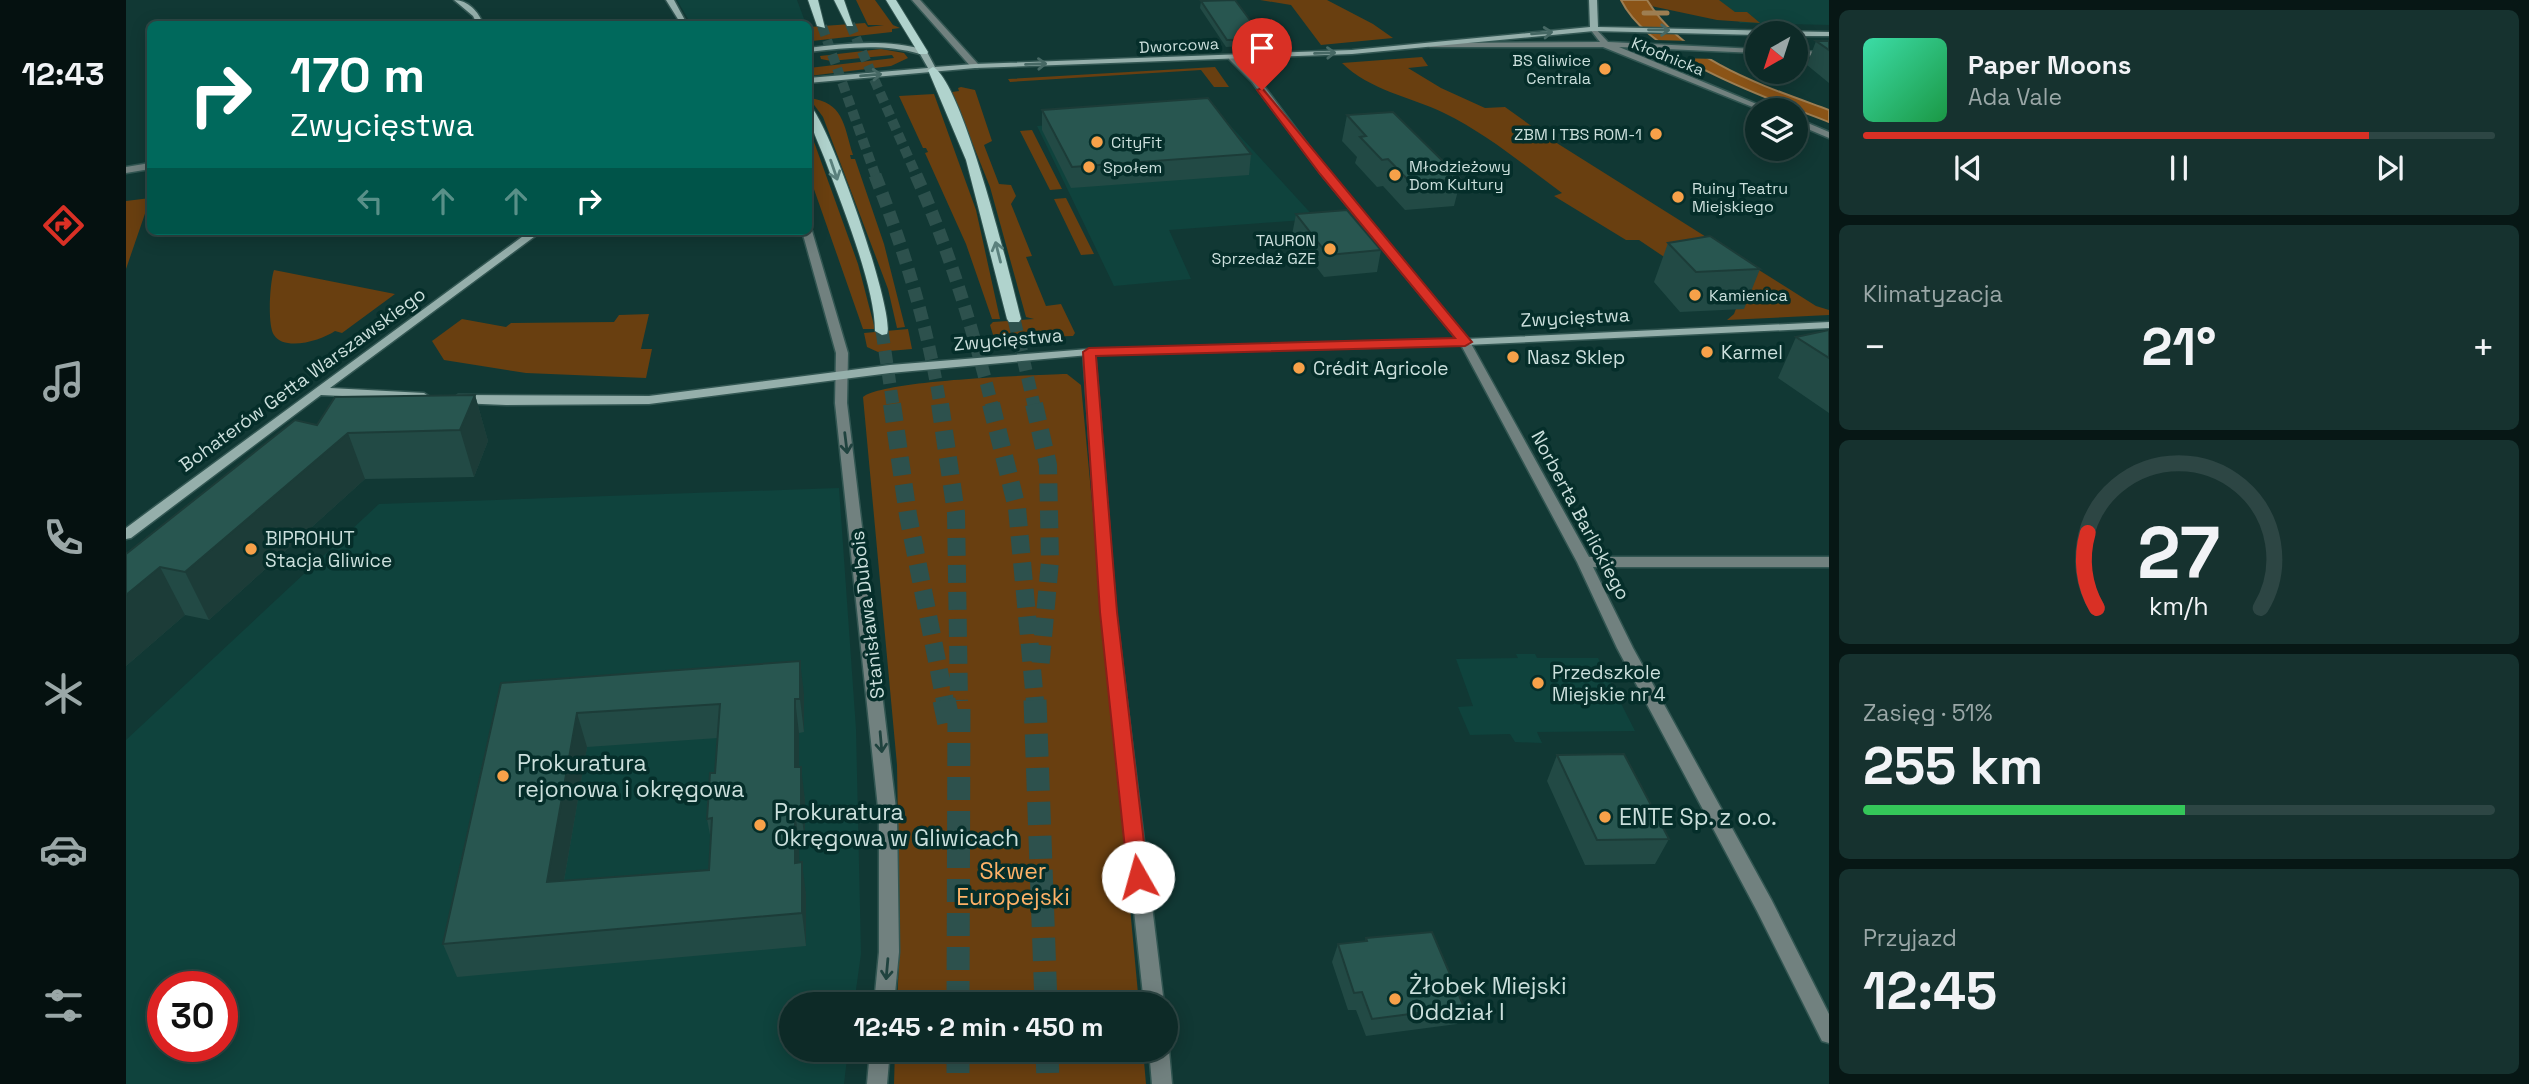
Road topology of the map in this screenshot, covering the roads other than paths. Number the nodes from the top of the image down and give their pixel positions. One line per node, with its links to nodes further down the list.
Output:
1 (458, 0): 9 (main road)
2 (670, 0): 11 (main road)
3 (813, 0): 13 (main road)
4 (839, 0): 12 (main road)
5 (891, 0): 20 (main road)
6 (916, 0): 24 (street)
7 (1593, 0): 14 (main road)
8 (479, 5): 9 (main road)
9 (476, 15): 10 (main road)
10 (479, 21)
11 (682, 21)
12 (850, 24)
13 (822, 26)
14 (1594, 29): 15 (main road, Dworcowa, one-way to 15); 16 (main road, Dworcowa, one-way to 14); 17 (street, Kłodnicka)
15 (1829, 34)
16 (1425, 45): 17 (street, Dworcowa); 23 (main road, Dworcowa, one-way to 16)
17 (1606, 45): 19 (street, Dworcowa); 27 (street, Kłodnicka)
18 (812, 50): 20 (main road)
19 (1745, 51)
20 (923, 52): 25 (main road)
21 (1808, 53): 22 (street)
22 (1829, 54)
23 (1232, 57): 24 (main road, Dworcowa, one-way to 23); 40 (street, Norberta Barlickiego)
24 (975, 66): 25 (main road, Dworcowa)
25 (933, 70): 26 (main road, Dworcowa, one-way to 25); 37 (main road, one-way to 25)
26 (812, 81)
27 (1745, 101)
28 (812, 115): 39 (main road, one-way to 39)
29 (1808, 126): 30 (street)
30 (1829, 135)
31 (147, 166): 32 (street)
32 (126, 170)
33 (513, 235): 36 (main road, Bohaterów Getta Warszawskiego)
34 (531, 235): 36 (main road, Bohaterów Getta Warszawskiego)
35 (808, 235): 42 (street, Stanisława Dubois)
36 (500, 254): 43 (main road, Bohaterów Getta Warszawskiego)
37 (1014, 318)
38 (1829, 325): 40 (main road, Zwycięstwa)
39 (882, 331)
40 (1465, 342): 41 (main road, Zwycięstwa); 45 (street, Norberta Barlickiego)
41 (1089, 352): 42 (main road, Zwycięstwa); 48 (street)
42 (843, 375): 43 (main road, Zwycięstwa); 47 (street, Stanisława Dubois, one-way to 47)
43 (318, 391): 44 (main road, Bohaterów Getta Warszawskiego)
44 (126, 535)
45 (1584, 562): 46 (street); 49 (street, Norberta Barlickiego)
46 (1829, 562)
47 (885, 992)
48 (1153, 992)
49 (1829, 1034)
50 (879, 1062): 52 (street)
51 (1160, 1062): 53 (street)
52 (877, 1084)
53 (1162, 1084)

